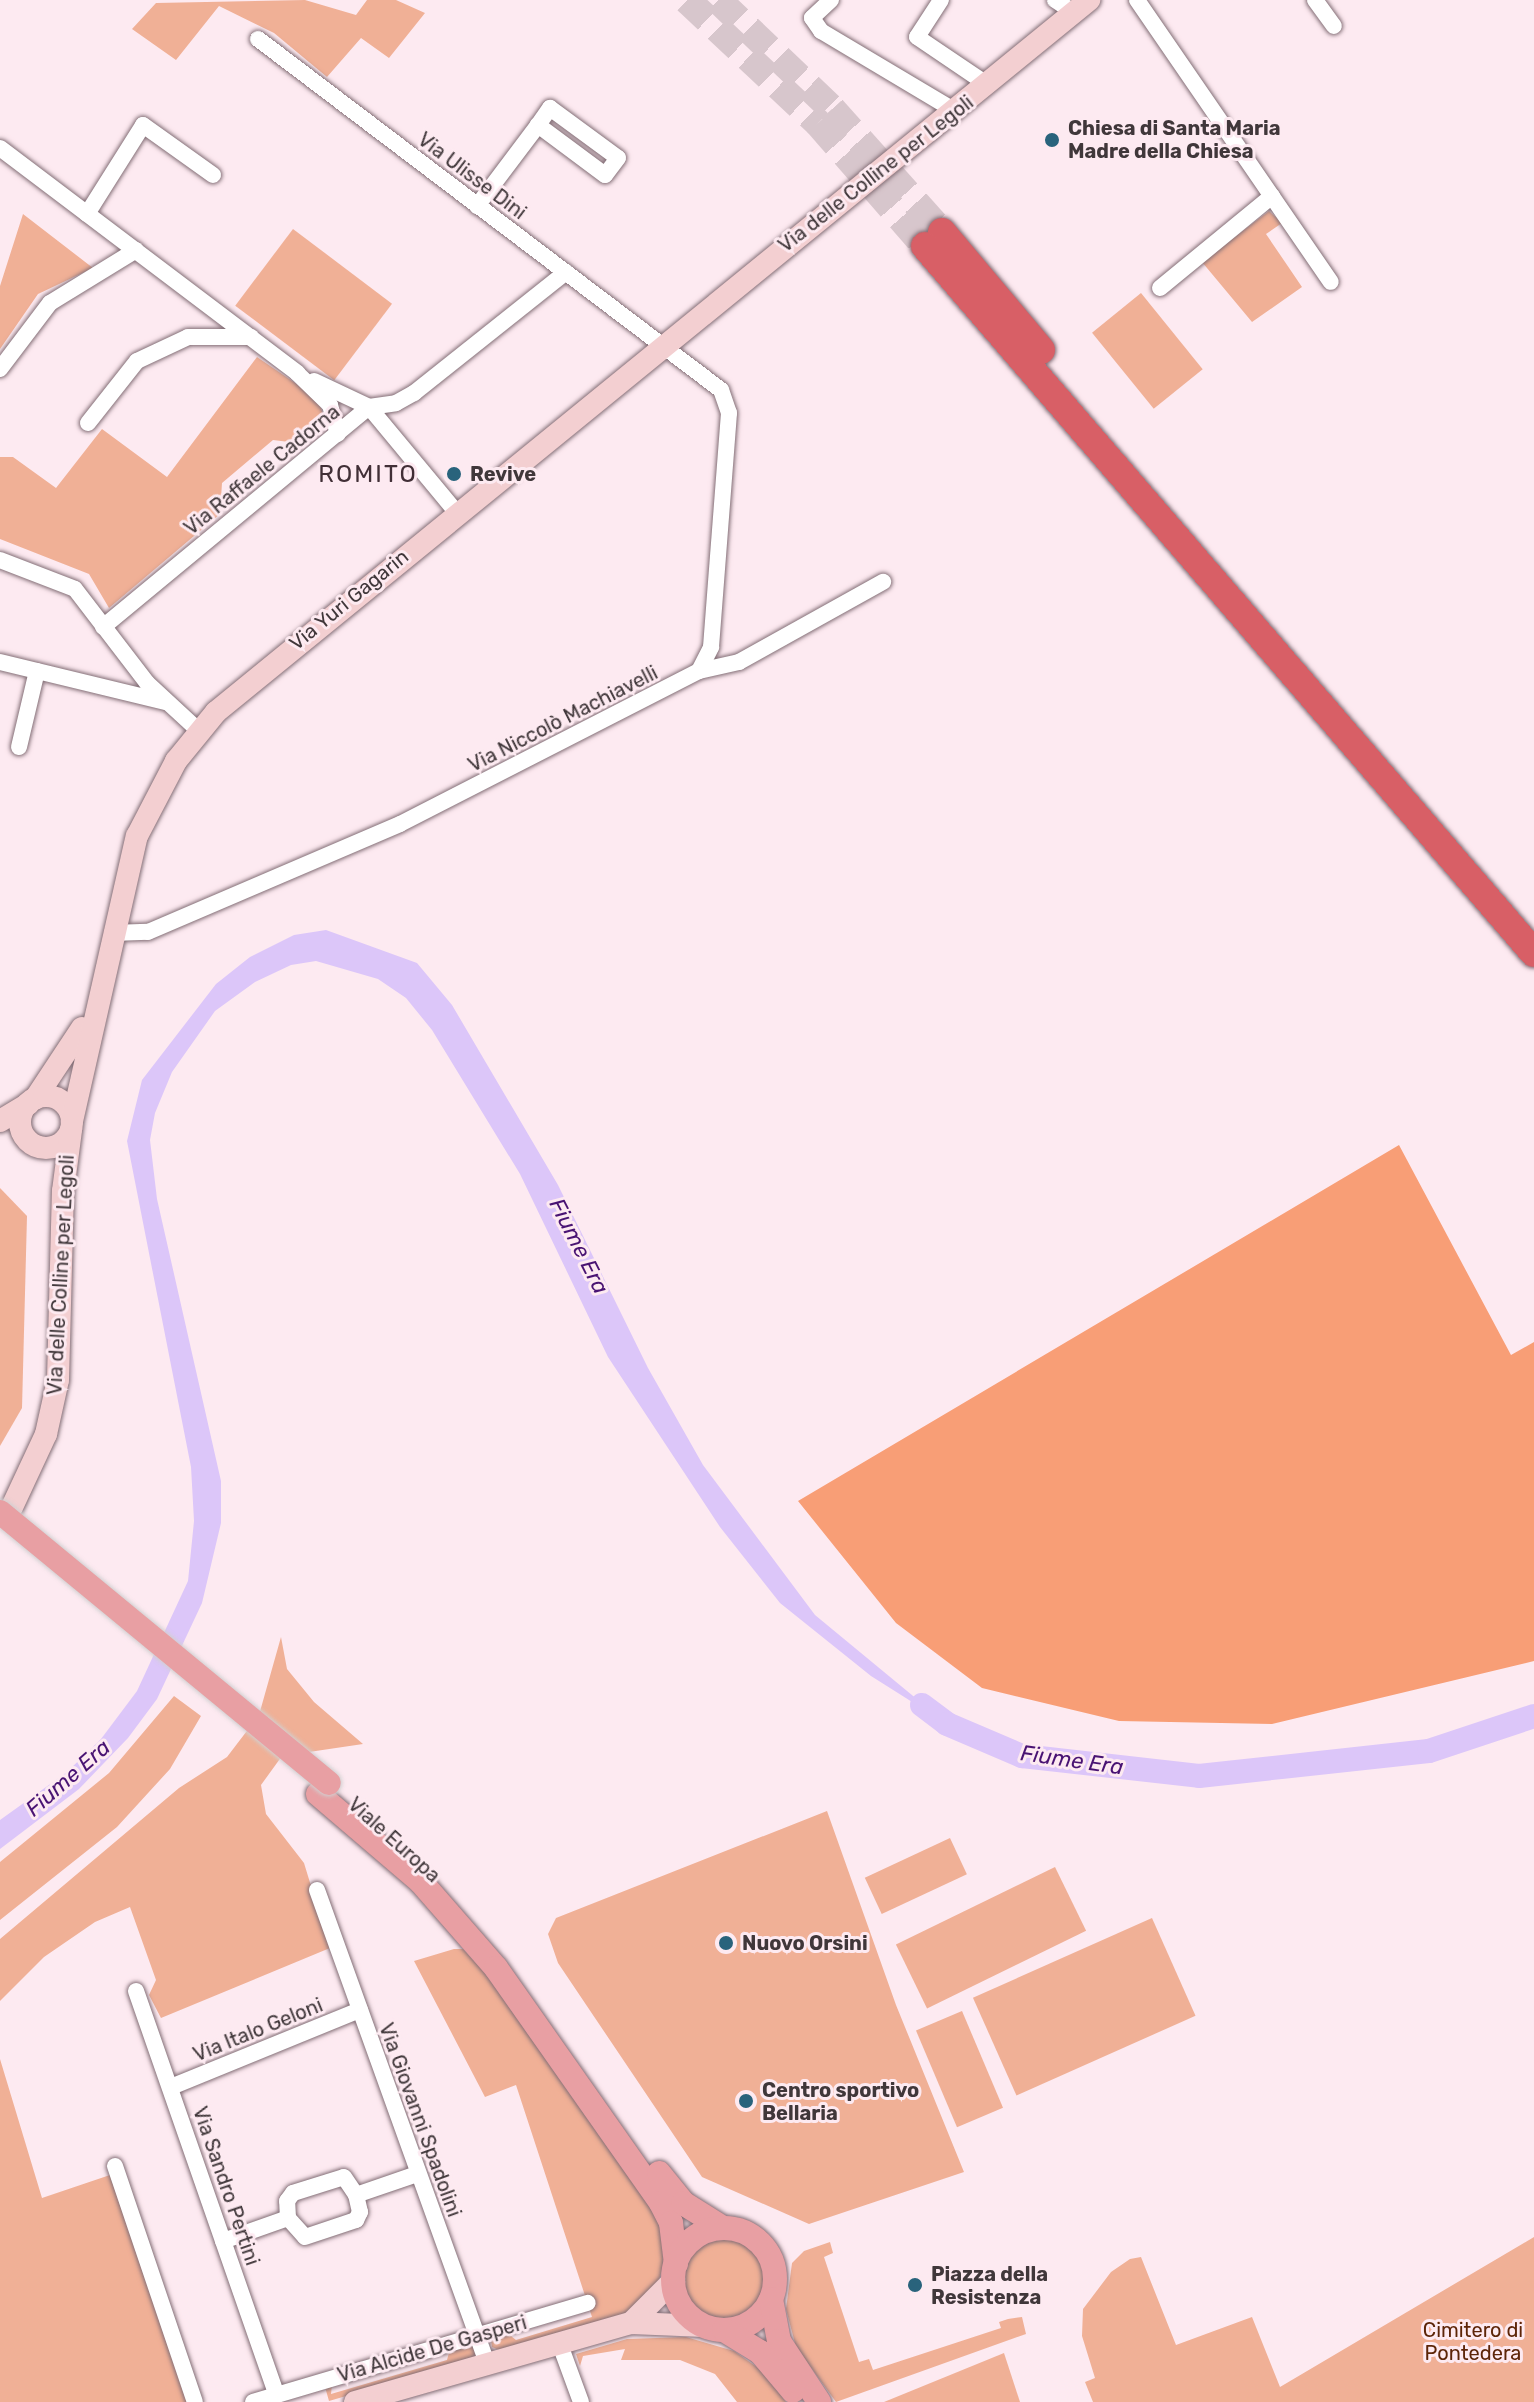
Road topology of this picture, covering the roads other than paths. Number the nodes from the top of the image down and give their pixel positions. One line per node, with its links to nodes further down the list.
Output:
1 (831, 0): 10 (street)
2 (941, 0): 9 (street)
3 (1055, 0): 6 (street)
4 (1137, 0): 14 (street)
5 (1315, 0): 7 (street)
6 (1082, 6): 9 (street, Via delle Colline per Legoli)
7 (1334, 26)
8 (258, 39): 15 (street, Via Ulisse Dini)
9 (988, 85): 10 (street, Via delle Colline per Legoli)
10 (955, 111): 22 (street, Via delle Colline per Legoli)
11 (538, 125): 11 (street); 15 (street)
12 (0, 148): 16 (street)
13 (213, 175): 16 (street)
14 (1272, 196): 19 (street); 20 (street)
15 (477, 206): 18 (street, Via Ulisse Dini)
16 (87, 214): 17 (street)
17 (136, 250): 21 (street); 23 (street)
18 (566, 272): 22 (street, Via Ulisse Dini); 25 (street, Via Raffaele Cadorna)
19 (1331, 282)
20 (1160, 288)
21 (251, 337): 24 (street); 26 (street)
22 (661, 346): 28 (street, Via Yuri Gagarin); 34 (street)
23 (0, 369)
24 (297, 373): 25 (street); 27 (street)
25 (369, 407): 27 (street, Via Raffaele Cadorna); 28 (street)
26 (88, 423)
27 (338, 434): 31 (street, Via Raffaele Cadorna)
28 (457, 513): 36 (street, Via Yuri Gagarin)
29 (0, 560): 31 (street)
30 (883, 582): 34 (street, Via Niccolò Machiavelli)
31 (103, 627): 35 (street)
32 (0, 662): 33 (street)
33 (37, 671): 35 (street); 37 (street)
34 (699, 671): 38 (street, Via Niccolò Machiavelli)
35 (165, 702): 36 (street)
36 (199, 731): 38 (street, Via Yuri Gagarin)
37 (19, 747)
38 (114, 924): 41 (street)
39 (1534, 929): 40 (highway)
40 (1534, 953)
41 (96, 998): 42 (street); 44 (street, Via delle Colline per Legoli)
42 (32, 1101): 43 (street); 44 (street); 46 (street)
43 (0, 1121)
44 (72, 1125): 46 (street); 47 (street, Via delle Colline per Legoli)
45 (0, 1131): 46 (street)
46 (34, 1144): 47 (street)
47 (63, 1191): 48 (street, Via delle Colline per Legoli)
48 (6, 1509): 50 (main road, Viale Europa, bridge)
49 (0, 1531): 50 (main road, Viale Europa)
50 (324, 1788): 59 (main road, Viale Europa); 61 (main road, Viale Europa)
51 (317, 1890): 53 (street, Via Giovanni Spadolini)
52 (136, 1991): 54 (street, Via Sandro Pertini)
53 (360, 2010): 54 (street, Via Italo Geloni); 56 (street, Via Giovanni Spadolini)
54 (171, 2087): 60 (street, Via Sandro Pertini)
55 (115, 2166): 71 (street)
56 (417, 2174): 57 (street); 66 (street, Via Giovanni Spadolini)
57 (356, 2195): 58 (street); 58 (street)
58 (288, 2218): 60 (street)
59 (723, 2228): 61 (main road); 62 (main road, Viale Europa)
60 (223, 2241): 69 (street, Via Sandro Pertini)
61 (675, 2272): 64 (street); 65 (main road, Viale Europa)
62 (771, 2299): 65 (main road); 77 (main road, Viale Europa)
63 (588, 2303): 66 (street, Via Alcide De Gasperi)
64 (631, 2323): 65 (street, Via Alcide De Gasperi); 67 (street, Via Alcide De Gasperi)
65 (715, 2328): 76 (main road, Viale Europa)
66 (477, 2336): 68 (street, Via Giovanni Spadolini); 69 (street, Via Alcide De Gasperi)
67 (559, 2342): 68 (street, Via Alcide De Gasperi); 75 (street)
68 (487, 2363): 70 (street, Via Alcide De Gasperi)
69 (272, 2398): 72 (street, Via Alcide De Gasperi); 73 (street)
70 (382, 2398): 74 (street, Via Alcide De Gasperi)
71 (195, 2402)
72 (253, 2402)
73 (295, 2402)
74 (355, 2402)
75 (581, 2402)
76 (801, 2402)
77 (819, 2402)

